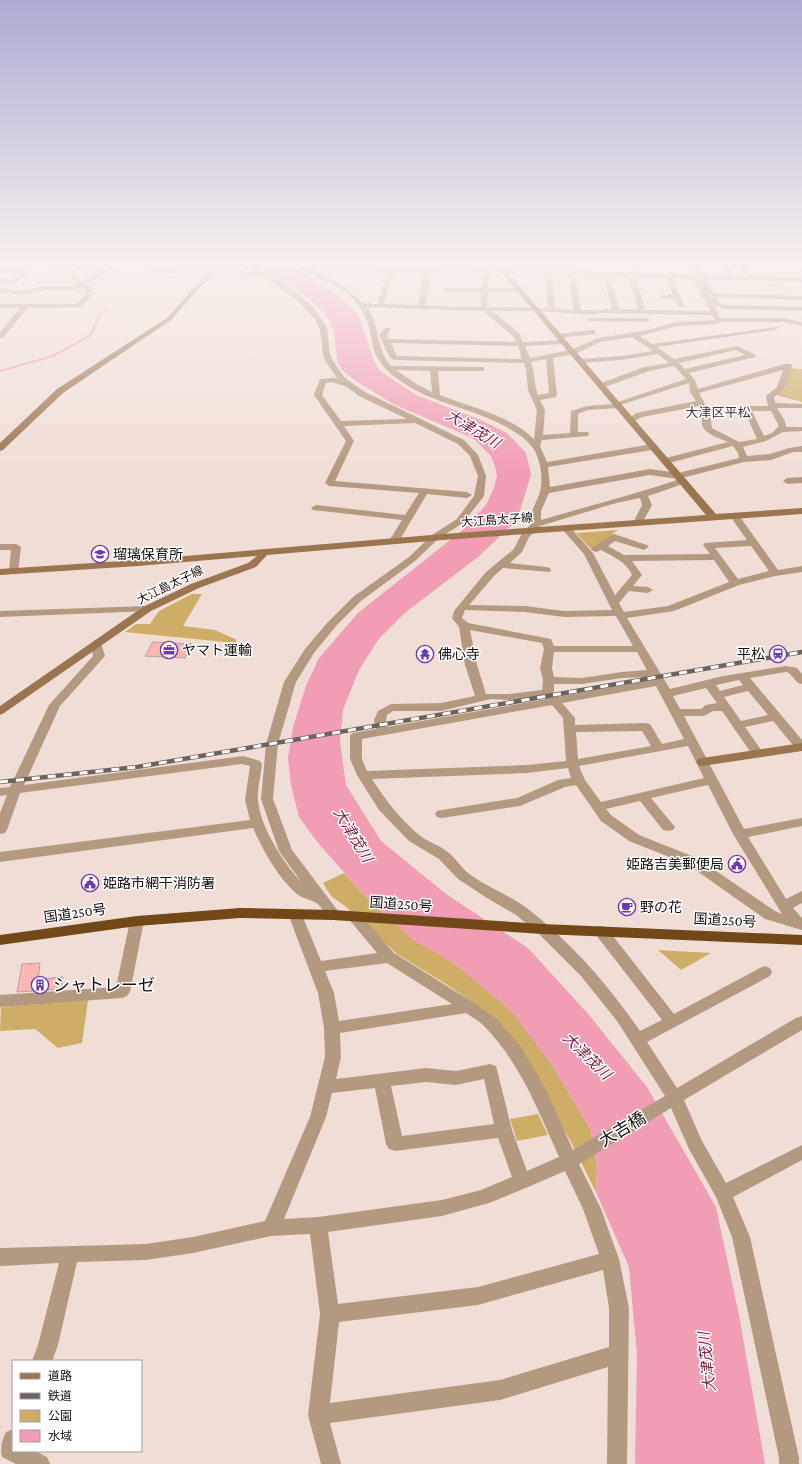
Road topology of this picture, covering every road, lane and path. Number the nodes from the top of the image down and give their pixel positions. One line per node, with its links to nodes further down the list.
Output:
1 (147, 333): 55 (main road)
2 (324, 333): 16 (street)
3 (375, 333): 26 (street)
4 (384, 333): 13 (street)
5 (514, 333): 15 (street)
6 (556, 333): 11 (main road)
7 (586, 333): 11 (street)
8 (593, 333): 12 (street)
9 (737, 333): 18 (street)
10 (634, 334): 12 (street); 14 (street)
11 (561, 339): 15 (street); 19 (main road)
12 (598, 340): 20 (street)
13 (386, 341): 15 (street); 23 (street)
14 (643, 341): 17 (street); 18 (street)
15 (521, 344): 23 (street)
16 (324, 345): 30 (street); 32 (street)
17 (614, 345)
18 (650, 346): 21 (street)
19 (572, 352): 20 (street); 22 (street); 24 (main road)
20 (596, 352): 21 (street); 24 (street)
21 (658, 352): 25 (street)
22 (549, 356): 23 (street); 37 (street)
23 (526, 361): 37 (street)
24 (580, 361): 33 (main road)
25 (674, 363): 29 (street); 29 (street); 33 (street)
26 (390, 368): 28 (street); 36 (street)
27 (481, 369): 28 (street)
28 (434, 370): 36 (street)
29 (683, 372): 31 (street)
30 (333, 380): 32 (street); 46 (street)
31 (691, 380): 34 (street); 40 (street)
32 (349, 386): 43 (street)
33 (602, 386): 40 (main road)
34 (694, 392): 35 (street); 39 (street)
35 (775, 394): 38 (street); 42 (street)
36 (436, 396): 52 (street)
37 (536, 398): 52 (street)
38 (802, 401)
39 (701, 403): 45 (street); 53 (street)
40 (617, 405): 45 (main road); 50 (street)
41 (802, 406): 42 (street)
42 (772, 407): 48 (street); 51 (street)
43 (415, 420): 46 (street); 60 (street)
44 (651, 421): 45 (street)
45 (632, 423): 54 (main road)
46 (338, 424): 65 (street)
47 (802, 429): 48 (street)
48 (781, 430): 51 (street)
49 (585, 434): 50 (street)
50 (574, 435): 52 (street)
51 (762, 440): 53 (street)
52 (538, 442): 59 (street)
53 (736, 444): 57 (street); 58 (street)
54 (652, 447): 58 (main road); 59 (street)
55 (0, 448)
56 (800, 451): 57 (street)
57 (744, 459): 61 (street)
58 (665, 461): 61 (main road)
59 (544, 465): 64 (street)
60 (482, 476): 66 (street); 69 (street)
61 (680, 479): 64 (street); 67 (street); 72 (main road)
62 (802, 480): 63 (street)
63 (788, 481)
64 (544, 491): 76 (street)
65 (424, 492): 66 (street); 73 (street)
66 (466, 494): 69 (street)
67 (642, 495): 74 (street); 76 (street)
68 (316, 508): 73 (street)
69 (469, 510): 77 (street)
70 (802, 511): 71 (main road, 大江島太子線)
71 (735, 516): 72 (main road, 大江島太子線); 79 (street)
72 (713, 517): 74 (main road, 大江島太子線)
73 (406, 518): 78 (street)
74 (638, 523): 75 (main road, 大江島太子線)
75 (566, 528): 76 (main road, 大江島太子線); 85 (street)
76 (529, 529): 77 (main road, 大江島太子線); 89 (street)
77 (439, 537): 78 (main road, 大江島太子線); 143 (street)
78 (394, 541): 80 (main road, 大江島太子線)
79 (754, 543): 86 (street); 94 (street)
80 (336, 546): 84 (main road, 大江島太子線); 88 (main road)
81 (601, 546): 83 (street); 85 (street); 87 (street)
82 (0, 547): 92 (street)
83 (644, 548)
84 (264, 552): 88 (main road, 大江島太子線); 92 (main road)
85 (588, 553): 98 (street)
86 (716, 557): 87 (street); 95 (street)
87 (623, 558): 96 (street)
88 (252, 565): 100 (main road, 大江島太子線)
89 (503, 565): 91 (street); 99 (street)
90 (802, 569): 94 (street)
91 (546, 570)
92 (14, 571): 93 (main road)
93 (0, 572)
94 (776, 573): 95 (street)
95 (735, 583): 102 (street)
96 (626, 588): 97 (street); 98 (street)
97 (648, 590)
98 (614, 602): 102 (street)
99 (462, 606): 102 (street); 103 (street)
100 (147, 609): 101 (street); 104 (main road, 大江島太子線)
101 (0, 614)
102 (620, 614): 106 (street)
103 (464, 626): 105 (street); 114 (street)
104 (96, 643): 116 (main road, 大江島太子線); 131 (street)
105 (549, 649): 106 (street); 108 (street)
106 (640, 649): 107 (street)
107 (657, 678): 108 (street); 111 (street); 113 (street)
108 (549, 680): 113 (street)
109 (802, 682): 110 (street)
110 (709, 684): 111 (street); 112 (street)
111 (665, 694): 117 (street)
112 (716, 695): 115 (street); 118 (street)
113 (551, 696): 114 (street); 120 (street); 121 (street)
114 (482, 699): 121 (street)
115 (725, 707): 117 (street); 119 (street)
116 (0, 711)
117 (675, 714): 122 (street)
118 (776, 717): 119 (street); 123 (street)
119 (738, 725): 125 (street)
120 (570, 729): 124 (street); 127 (street)
121 (382, 732): 128 (street)
122 (690, 742): 124 (street); 126 (street)
123 (801, 747): 125 (main road)
124 (658, 748): 127 (street)
125 (758, 754): 126 (main road)
126 (702, 762): 129 (street)
127 (572, 764): 128 (street); 130 (street)
128 (363, 775): 150 (street)
129 (711, 780): 133 (street); 140 (street)
130 (580, 781): 134 (street); 135 (street)
131 (15, 790): 132 (street); 137 (street); 139 (street)
132 (0, 792)
133 (643, 797): 134 (street); 138 (street)
134 (599, 807): 149 (street)
135 (442, 814)
136 (802, 822): 140 (street)
137 (258, 823): 141 (street); 143 (street)
138 (668, 828)
139 (0, 830)
140 (740, 834): 144 (street)
141 (0, 857)
142 (802, 896): 144 (street)
143 (322, 900): 146 (street)
144 (784, 907): 149 (street)
145 (295, 914): 146 (highway, 国道250号); 148 (highway, 国道250号); 155 (street)
146 (333, 915): 147 (highway, 国道250号)
147 (354, 917): 150 (highway, 国道250号); 154 (street)
148 (138, 920): 152 (highway, 国道250号); 157 (street)
149 (801, 925)
150 (543, 929): 151 (highway, 国道250号); 162 (street)
151 (601, 930): 153 (highway, 国道250号); 159 (street)
152 (0, 940)
153 (802, 940)
154 (389, 957): 155 (street); 158 (street)
155 (316, 967): 161 (street)
156 (765, 972): 159 (street)
157 (0, 1001)
158 (469, 1007): 161 (street); 168 (street)
159 (672, 1022): 162 (street)
160 (802, 1022): 165 (street, 大吉橋)
161 (332, 1028): 164 (street)
162 (637, 1040): 165 (street)
163 (382, 1081): 164 (street); 166 (street); 166 (street)
164 (326, 1087): 172 (street)
165 (675, 1098): 168 (street, 大吉橋); 170 (street)
166 (504, 1130): 169 (street)
167 (802, 1152): 170 (street)
168 (569, 1161): 169 (street, 大吉橋); 175 (street)
169 (522, 1182): 171 (street, 大吉橋)
170 (723, 1194): 186 (street)
171 (318, 1225): 172 (street, 大吉橋); 176 (street)
172 (272, 1228): 173 (street, 大吉橋)
173 (70, 1254): 174 (street, 大吉橋); 178 (street)
174 (0, 1257)
175 (610, 1259): 176 (street); 177 (street)
176 (330, 1314): 179 (street)
177 (619, 1354): 179 (street); 185 (street)
178 (42, 1360)
179 (318, 1415): 184 (street)
180 (12, 1442): 181 (street)
181 (12, 1451)
182 (13, 1452): 183 (street)
183 (40, 1464)
184 (331, 1464)
185 (617, 1464)
186 (789, 1464)

